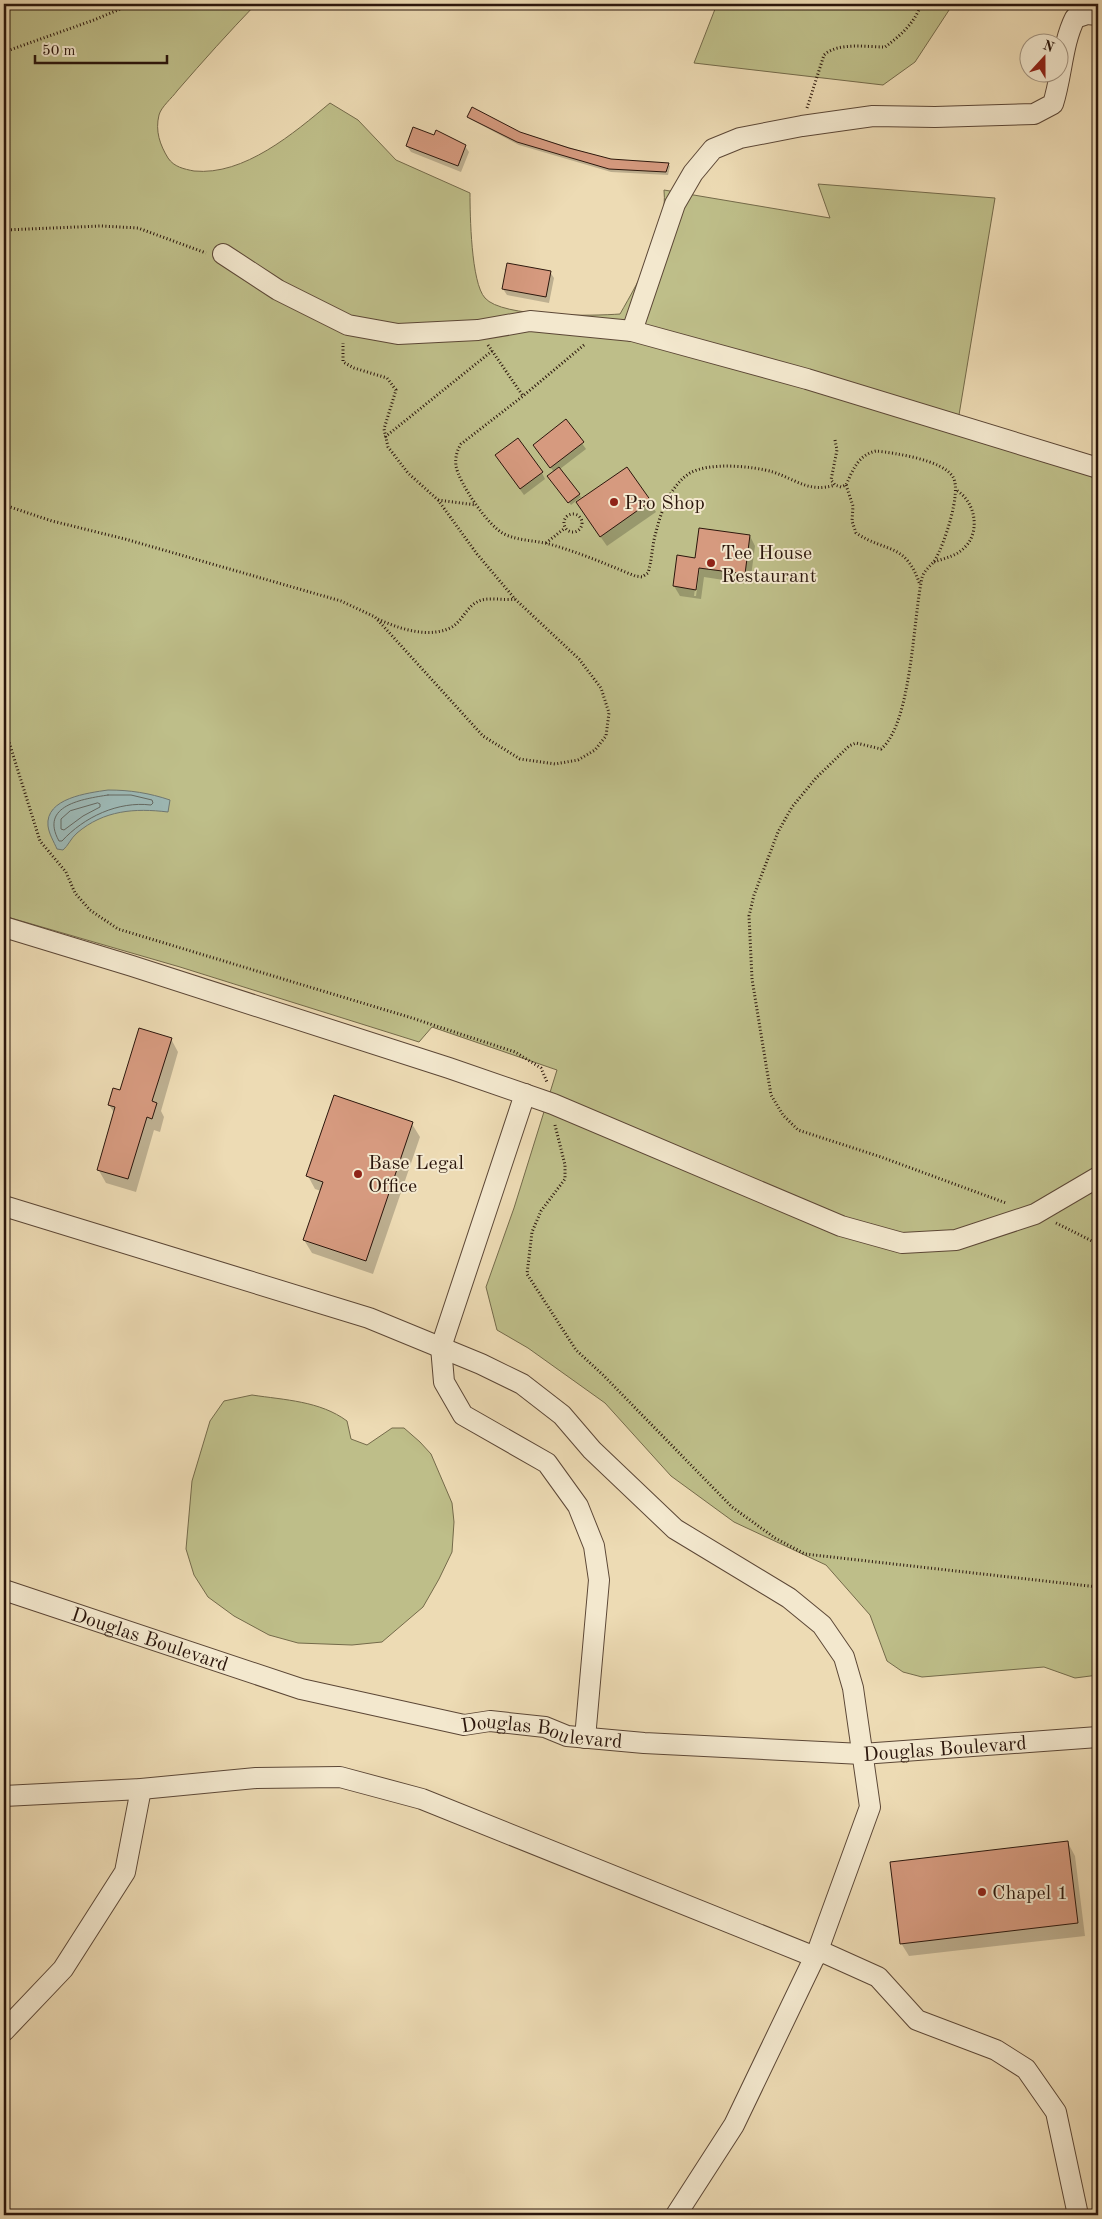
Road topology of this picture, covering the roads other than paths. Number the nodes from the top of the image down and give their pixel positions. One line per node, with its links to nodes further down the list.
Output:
1 (1098, 15): 3 (street)
2 (223, 254): 3 (street)
3 (632, 331): 4 (street)
4 (1098, 468)
5 (4, 927): 6 (street)
6 (525, 1094): 7 (street); 9 (street)
7 (1098, 1177)
8 (4, 1206): 9 (street)
9 (441, 1347): 12 (street); 13 (street)
10 (4, 1590): 12 (street, Douglas Boulevard)
11 (1098, 1737): 13 (street, Douglas Boulevard)
12 (585, 1738): 13 (street, Douglas Boulevard)
13 (862, 1754): 16 (street)
14 (141, 1789): 15 (street); 16 (street); 17 (street)
15 (4, 1796)
16 (817, 1954): 18 (street); 19 (street)
17 (4, 2030)
18 (676, 2215)
19 (1078, 2215)

